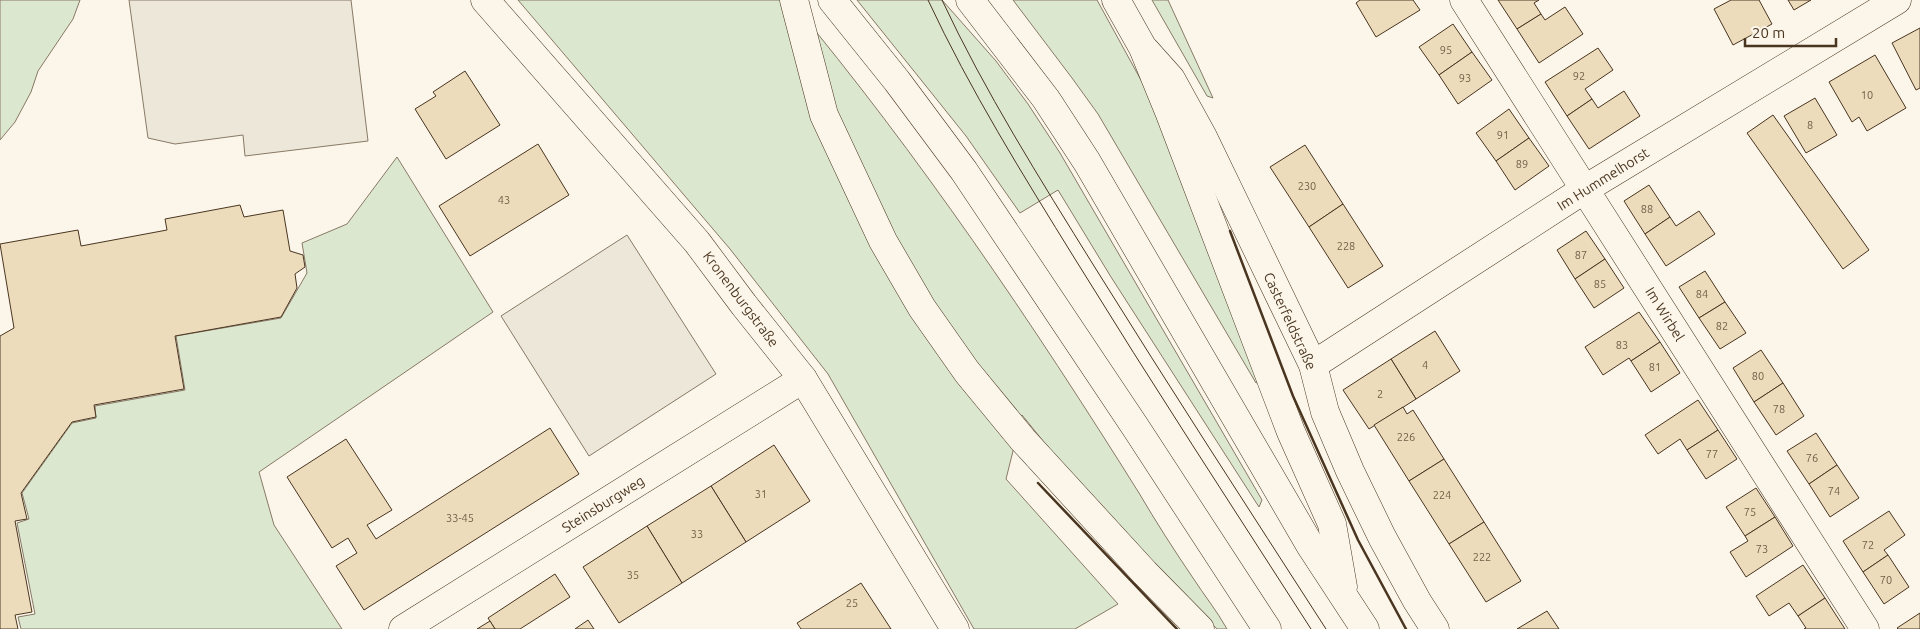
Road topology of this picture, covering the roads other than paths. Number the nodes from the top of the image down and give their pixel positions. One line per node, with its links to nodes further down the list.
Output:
1 (485, 0): 11 (main road, Kronenburgstraße)
2 (794, 0): 15 (main road)
3 (832, 0): 16 (main road)
4 (970, 0): 12 (main road)
5 (1116, 0): 8 (main road)
6 (1464, 0): 9 (main road, Im Wirbel)
7 (1897, 0): 9 (main road, Im Hummelhorst)
8 (1143, 48): 10 (main road, Casterfeldstraße); 12 (main road)
9 (1585, 189): 10 (main road, Im Hummelhorst); 19 (main road, Im Wirbel)
10 (1313, 365): 18 (main road, Casterfeldstraße)
11 (803, 379): 13 (main road, Steinsburgweg); 14 (main road, Kronenburgstraße)
12 (1345, 598): 17 (main road)
13 (403, 629)
14 (955, 629)
15 (1200, 629)
16 (1267, 629)
17 (1365, 629)
18 (1435, 629)
19 (1865, 629)

